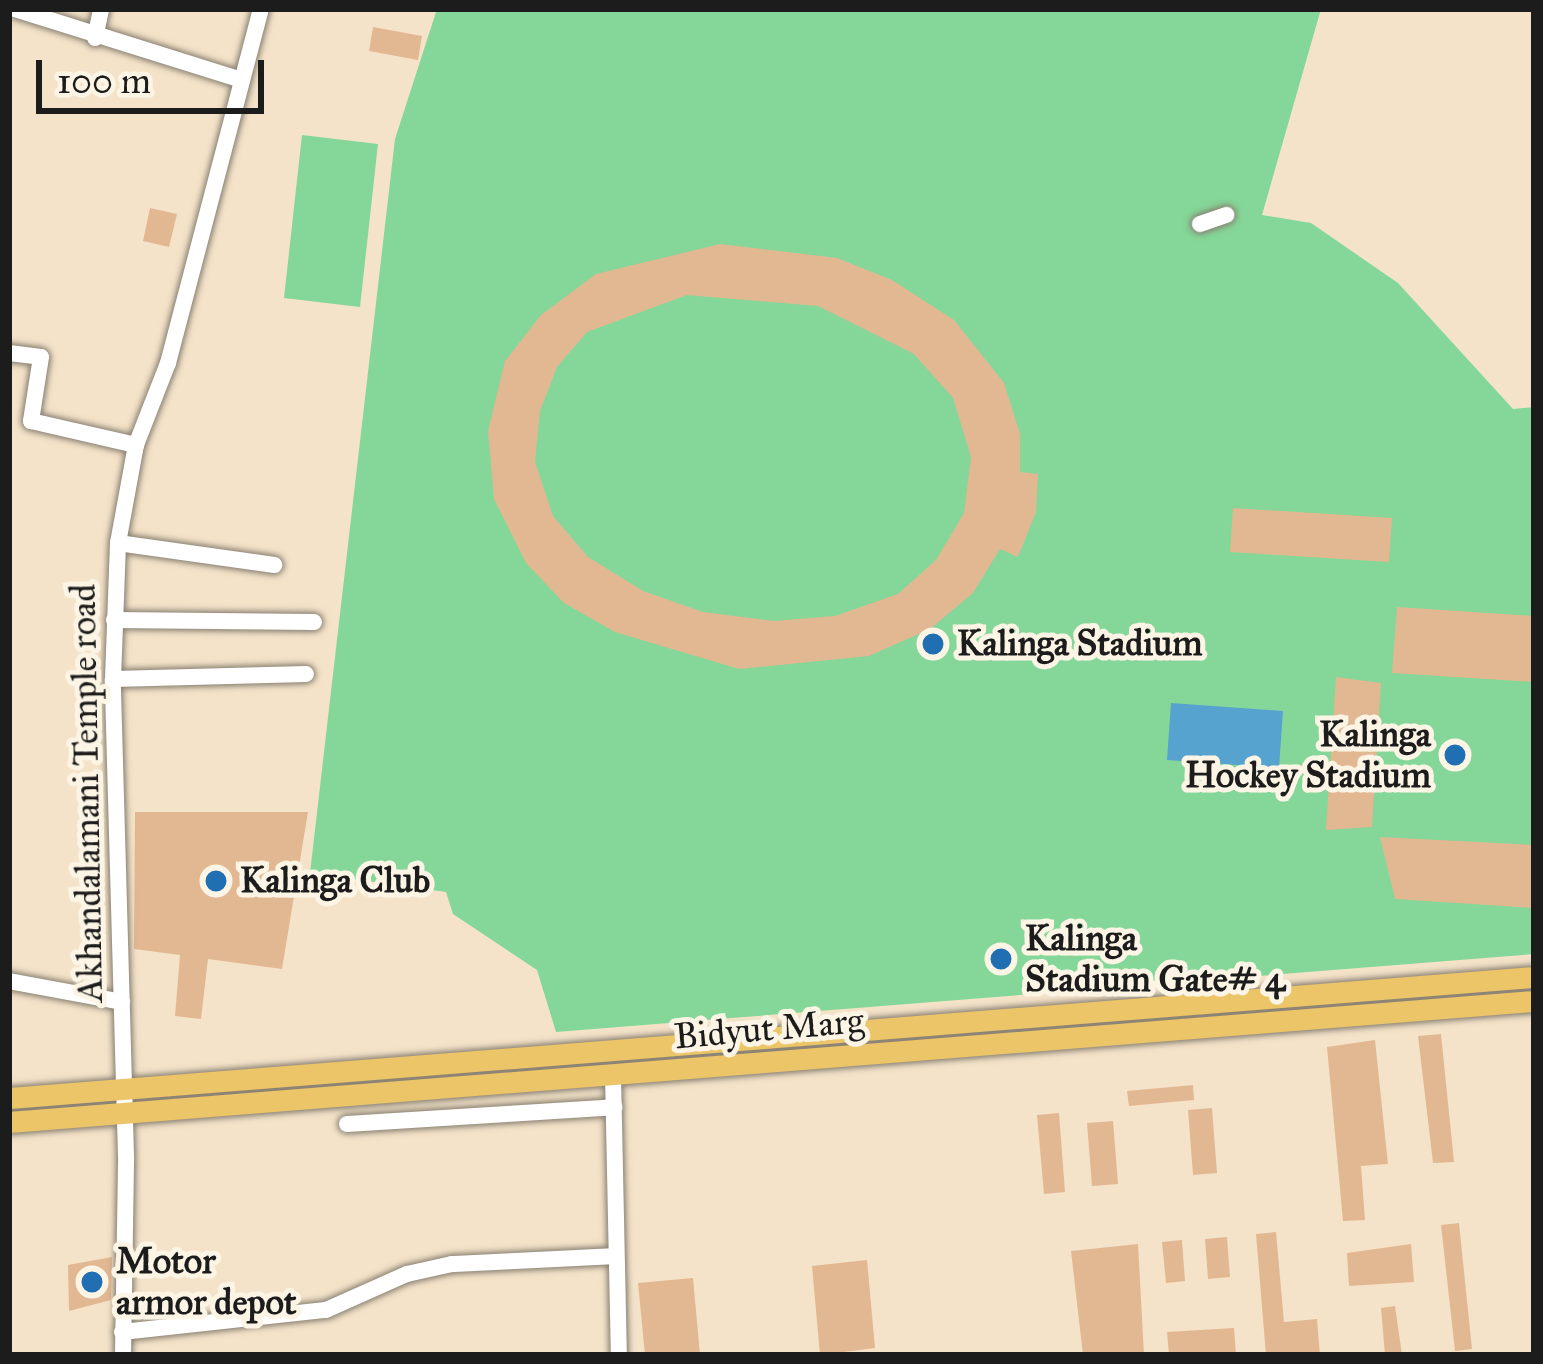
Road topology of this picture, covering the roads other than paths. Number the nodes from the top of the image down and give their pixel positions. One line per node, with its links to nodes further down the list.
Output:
1 (15, 9): 4 (street)
2 (101, 9): 4 (street)
3 (261, 9): 5 (street, Akhandalamani Temple road)
4 (95, 38): 5 (street)
5 (242, 80): 9 (street, Akhandalamani Temple road)
6 (1226, 214): 7 (street)
7 (1200, 224)
8 (9, 352): 9 (street)
9 (136, 445): 10 (street, Akhandalamani Temple road)
10 (118, 543): 11 (street); 12 (street, Akhandalamani Temple road)
11 (274, 565)
12 (114, 620): 13 (street); 15 (street, Akhandalamani Temple road)
13 (314, 622)
14 (307, 674): 15 (street)
15 (113, 679): 19 (street, Akhandalamani Temple road)
16 (1534, 977): 22 (main road, Bidyut Marg)
17 (9, 982): 19 (street)
18 (1534, 1001): 20 (main road, Bidyut Marg)
19 (122, 1002): 22 (street, Akhandalamani Temple road)
20 (613, 1075): 22 (main road, Bidyut Marg); 23 (street)
21 (9, 1098): 22 (main road, Bidyut Marg)
22 (125, 1103): 24 (main road, Bidyut Marg); 27 (street, Akhandalamani Temple road)
23 (614, 1107): 25 (street); 26 (street)
24 (9, 1122)
25 (347, 1124)
26 (614, 1256): 27 (street); 29 (street)
27 (122, 1333): 28 (street, Akhandalamani Temple road)
28 (123, 1355)
29 (619, 1355)

